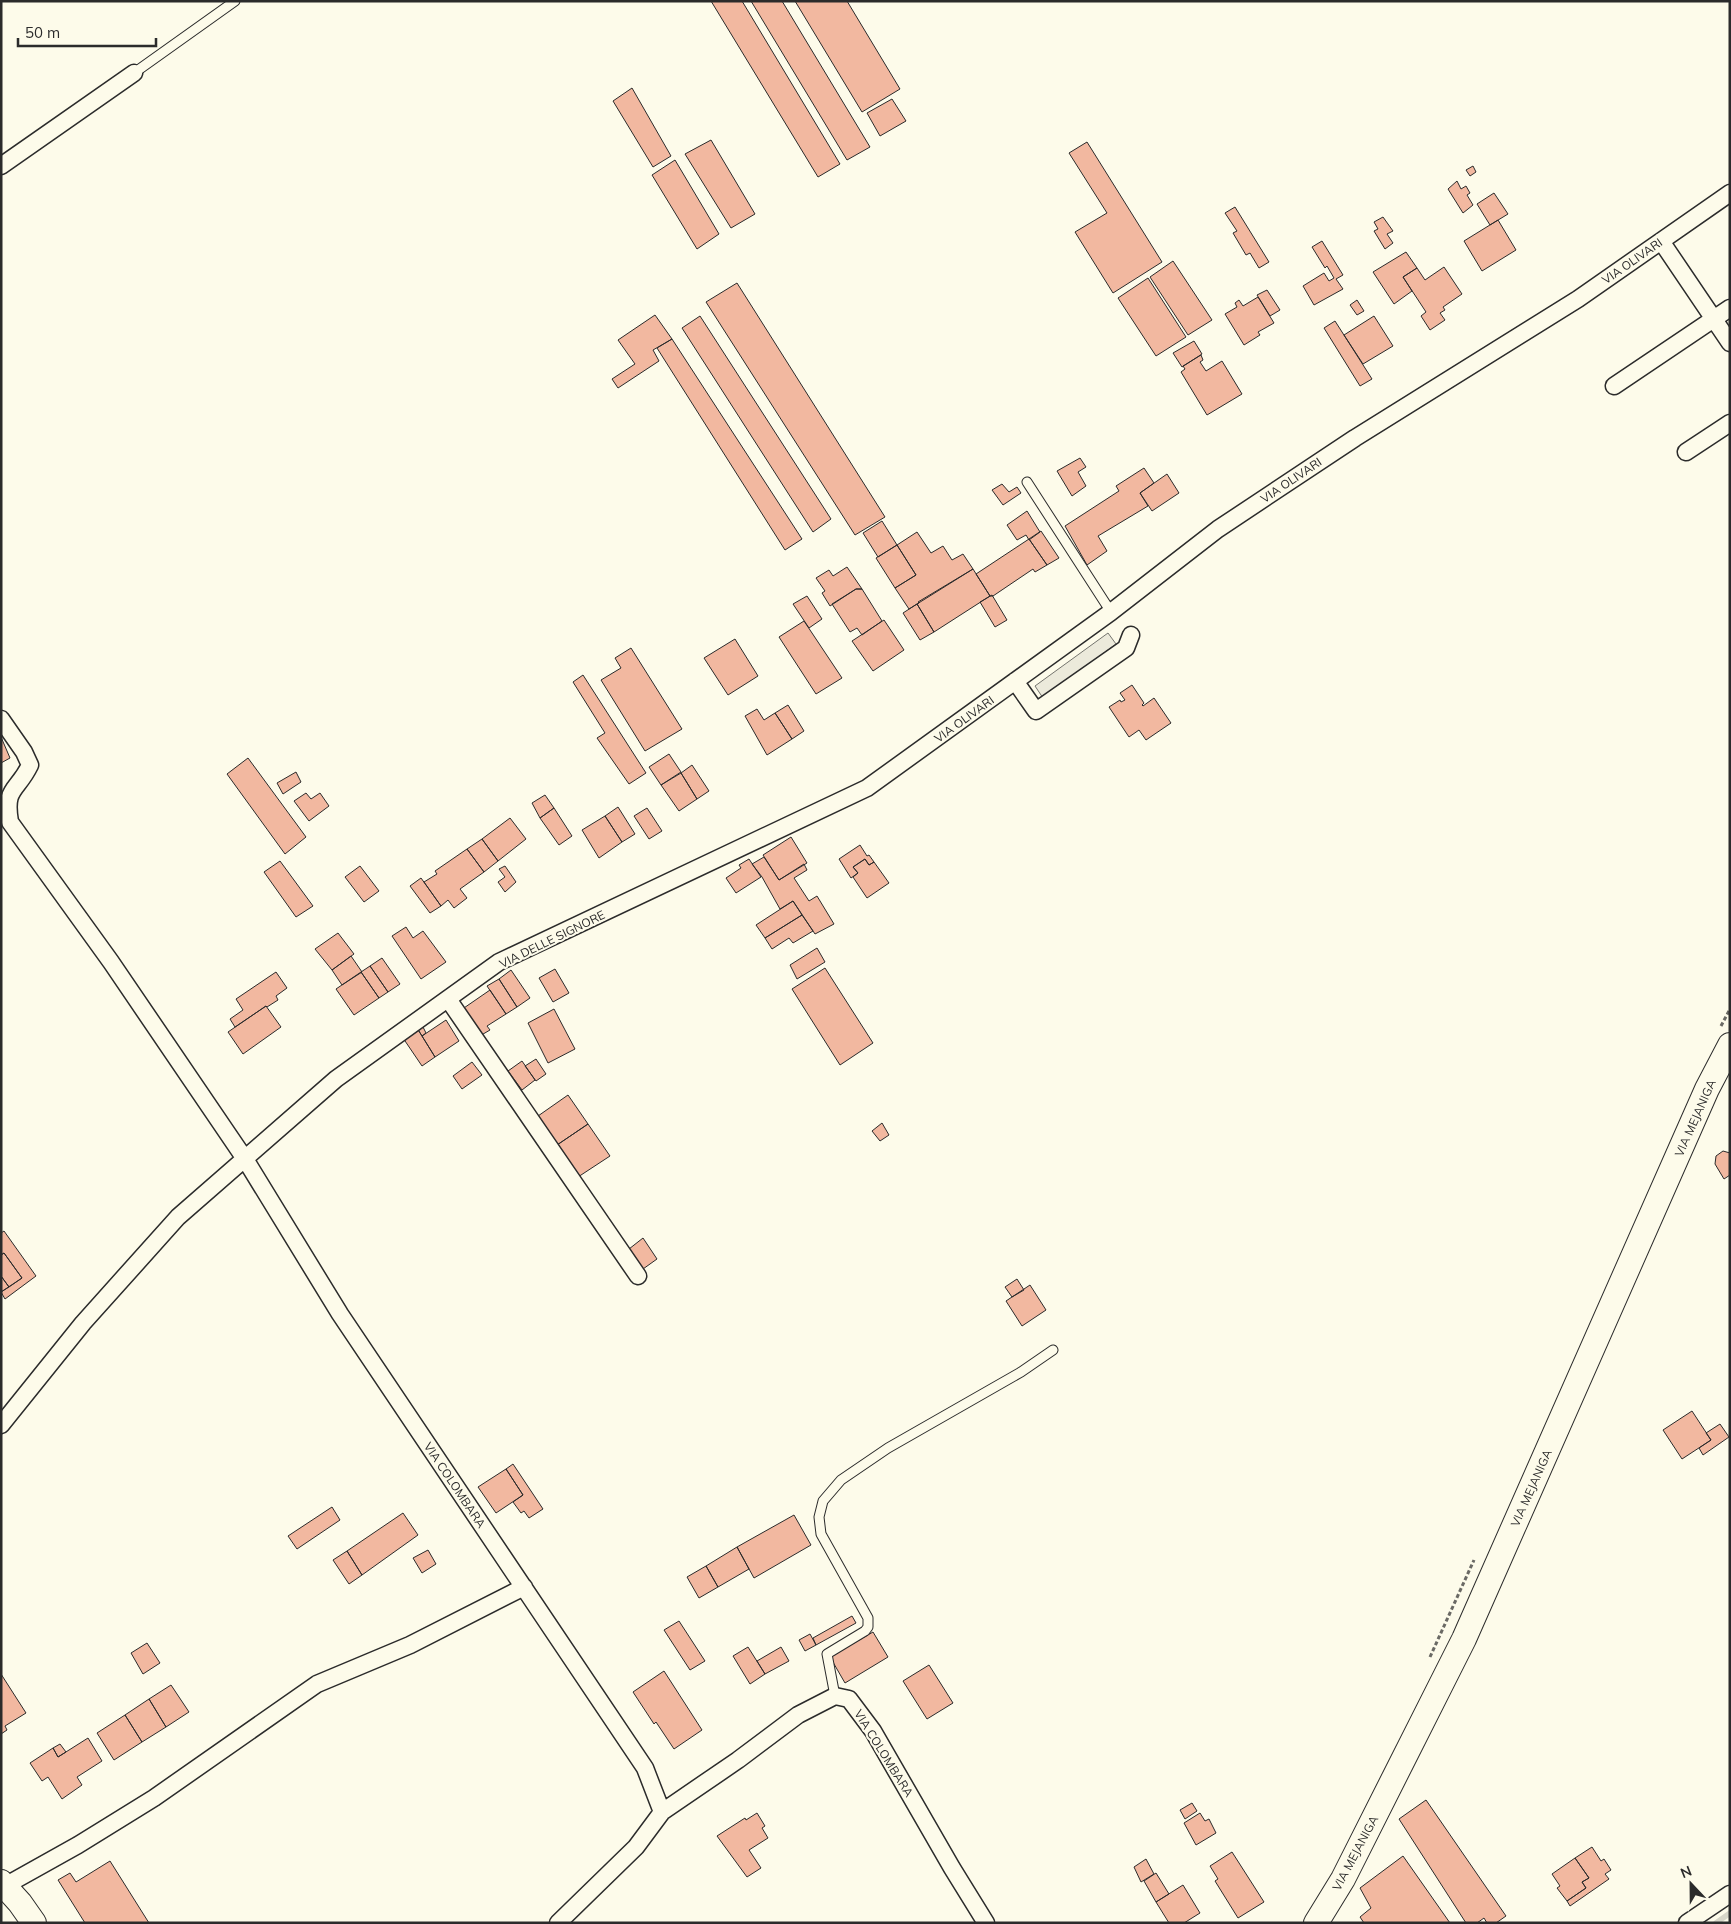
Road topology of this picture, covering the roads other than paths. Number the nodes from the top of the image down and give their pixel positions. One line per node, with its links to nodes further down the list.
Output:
1 (235, 1): 2 (lane)
2 (134, 73): 3 (street)
3 (1, 166)
4 (1730, 192): 5 (street, VIA OLIVARI)
5 (1661, 241): 7 (street); 13 (street, VIA OLIVARI)
6 (1730, 308): 7 (street)
7 (1713, 319): 8 (street); 9 (street)
8 (1730, 343)
9 (1614, 386)
10 (1730, 423): 11 (street)
11 (1686, 452)
12 (1027, 482): 13 (lane)
13 (1111, 612): 15 (street, VIA OLIVARI)
14 (1131, 635): 15 (street)
15 (1016, 681): 17 (street, VIA OLIVARI)
16 (1, 719): 20 (street, VIA COLOMBARA)
17 (867, 788): 18 (street, VIA DELLE SIGNORE)
18 (448, 999): 20 (street, VIA DELLE SIGNORE); 21 (street)
19 (1730, 1045): 32 (main road, VIA MEJANIGA)
20 (245, 1159): 23 (street, VIA DELLE SIGNORE); 24 (street, VIA COLOMBARA)
21 (638, 1276)
22 (1053, 1350): 25 (lane)
23 (1, 1425)
24 (524, 1586): 26 (street, VIA COLOMBARA); 27 (street)
25 (835, 1696): 26 (street); 31 (street, VIA COLOMBARA)
26 (662, 1812): 30 (street)
27 (2, 1885): 29 (main road)
28 (1730, 1894): 33 (street)
29 (34, 1923)
30 (558, 1923)
31 (986, 1923)
32 (1316, 1923)
33 (1687, 1923)

